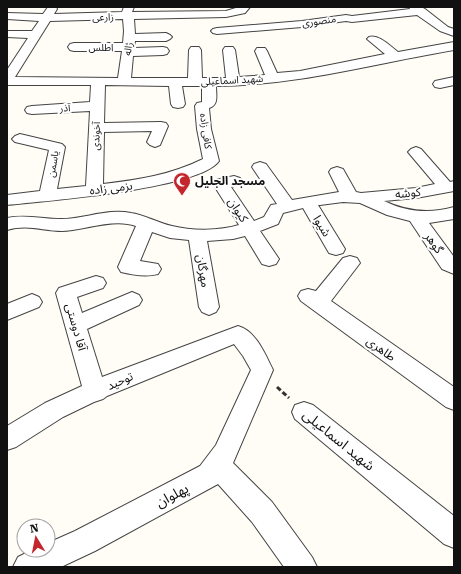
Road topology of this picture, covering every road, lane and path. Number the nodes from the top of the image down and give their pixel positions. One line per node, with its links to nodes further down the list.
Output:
1 (53, 7): 7 (street)
2 (245, 7): 4 (street, زارعی)
3 (417, 9): 9 (street); 10 (street, منصوری)
4 (128, 12): 6 (street, زارعی); 16 (street, ژاله)
5 (7, 16): 7 (street, زارعی)
6 (94, 17): 7 (street, زارعی); 8 (street)
7 (47, 18): 12 (street)
8 (92, 28)
9 (451, 30)
10 (217, 31)
11 (7, 34): 12 (street)
12 (36, 35): 26 (street)
13 (166, 37): 16 (street)
14 (372, 39): 24 (street)
15 (412, 43): 23 (street)
16 (128, 46): 18 (street, اطلس); 21 (street); 29 (street, ژاله)
17 (454, 46): 23 (street, شهید اسماعیلی)
18 (74, 47)
19 (195, 50): 31 (street)
20 (229, 50): 32 (street)
21 (163, 51)
22 (261, 51): 25 (street)
23 (423, 51): 24 (street, شهید اسماعیلی)
24 (395, 56): 25 (street, شهید اسماعیلی)
25 (273, 78): 32 (street, شهید اسماعیلی)
26 (7, 80): 28 (street, شهید اسماعیلی)
27 (454, 81): 33 (street)
28 (98, 82): 29 (street, شهید اسماعیلی); 35 (street, آخوندی)
29 (124, 82): 30 (street, شهید اسماعیلی)
30 (175, 82): 31 (street, شهید اسماعیلی); 34 (street)
31 (202, 82): 32 (street, شهید اسماعیلی); 41 (street, کافی زاده)
32 (234, 82)
33 (440, 84)
34 (178, 104)
35 (97, 106): 36 (street, آذر); 37 (street, آخوندی)
36 (32, 110)
37 (96, 128): 39 (street); 47 (street, آخوندی)
38 (20, 139): 48 (street, یاسمن)
39 (155, 142)
40 (416, 152): 46 (street)
41 (211, 161): 47 (street, بزمی زاده)
42 (260, 167): 53 (street)
43 (337, 172): 50 (street)
44 (234, 181): 59 (street, کیوان)
45 (386, 181): 49 (street)
46 (450, 187): 49 (street, کوشه)
47 (94, 190): 48 (street, بزمی زاده)
48 (48, 195): 51 (street, بزمی زاده)
49 (397, 195): 50 (street, کوشه)
50 (356, 197): 52 (street, کوشه); 55 (street)
51 (15, 199): 56 (street)
52 (308, 203): 53 (street, کوشه); 62 (street, شیوا)
53 (288, 206): 59 (street)
54 (454, 213): 55 (street)
55 (416, 217): 65 (street, گوهر)
56 (13, 222): 57 (street)
57 (50, 224): 58 (street); 61 (street)
58 (146, 224): 60 (street); 66 (street)
59 (249, 229): 60 (street); 63 (street, کیوان)
60 (197, 234): 70 (street, مهرگان)
61 (7, 238)
62 (336, 249)
63 (269, 260)
64 (350, 263): 75 (street, طاهری)
65 (454, 267)
66 (151, 269)
67 (96, 283): 72 (street, آقا دوستی)
68 (132, 300): 72 (street)
69 (32, 302): 71 (street)
70 (209, 307)
71 (7, 312)
72 (76, 325): 74 (street, آقا دوستی)
73 (262, 370): 74 (street, توحید); 76 (path, شهید اسماعیلی); 78 (street, پهلوان)
74 (95, 392): 77 (street, توحید)
75 (454, 400)
76 (304, 412): 79 (street, شهید اسماعیلی)
77 (7, 439)
78 (217, 465): 80 (street, پهلوان); 81 (street)
79 (454, 534)
80 (28, 567)
81 (302, 567)

